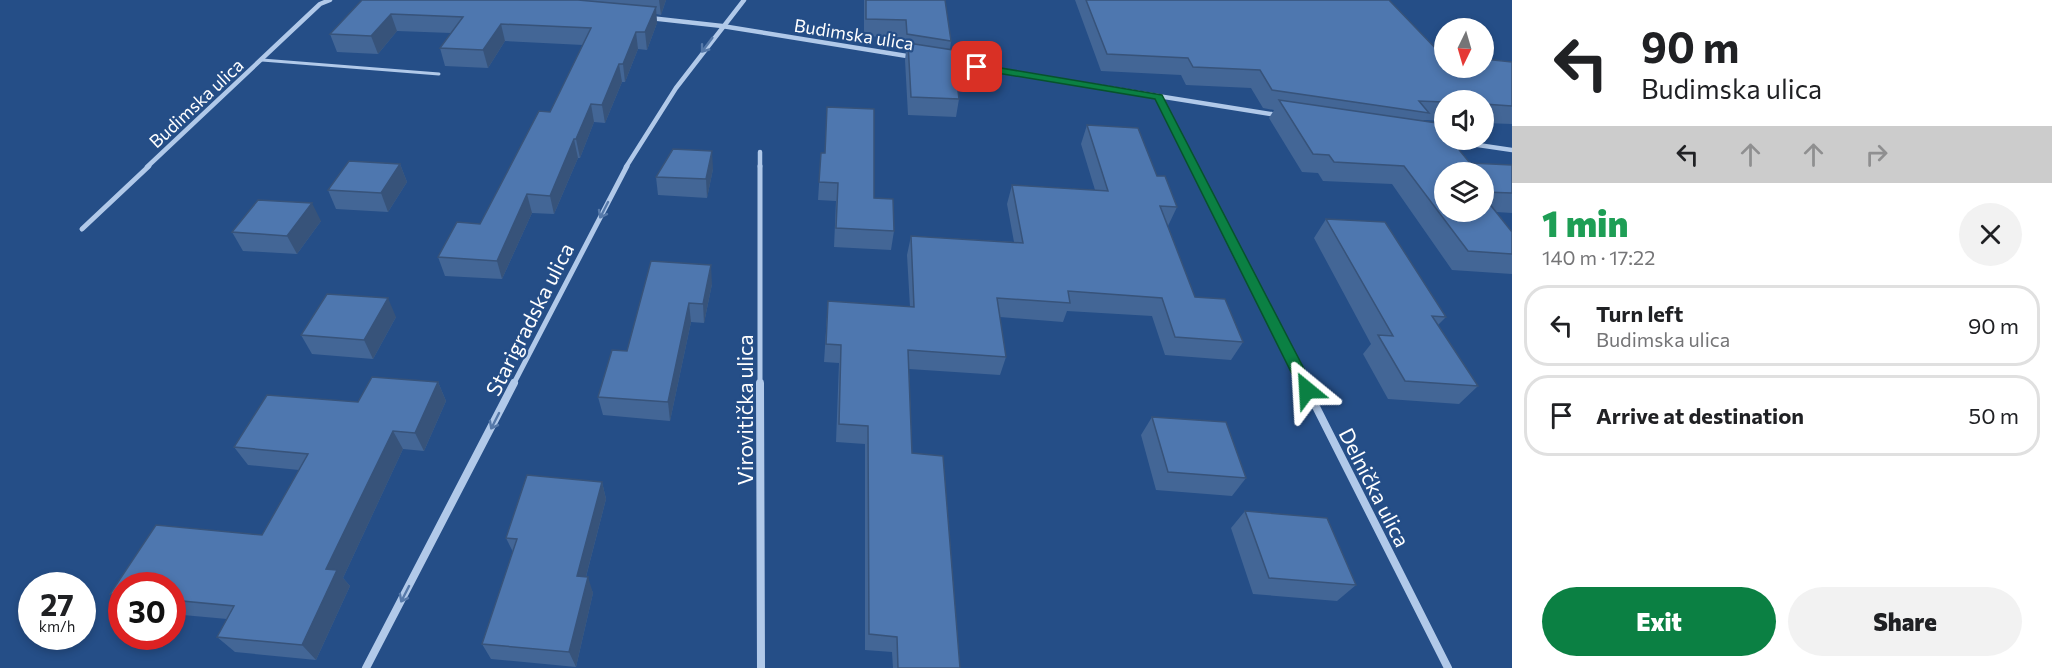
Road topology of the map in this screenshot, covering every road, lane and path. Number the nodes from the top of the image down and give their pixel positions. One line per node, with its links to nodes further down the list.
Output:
1 (330, 0): 6 (street, Budimska ulica)
2 (744, 0): 4 (street, Starigradska ulica)
3 (641, 17): 4 (street, Budimska ulica)
4 (722, 26): 5 (street, Budimska ulica); 15 (street, Starigradska ulica, one-way to 15)
5 (923, 58)
6 (262, 60): 8 (lane); 14 (street, Budimska ulica)
7 (934, 60): 9 (street, Budimska ulica)
8 (439, 74)
9 (1159, 97): 10 (street, Budimska ulica); 17 (street, Delnička ulica)
10 (1288, 116)
11 (1494, 147): 12 (street)
12 (1512, 150)
13 (760, 152): 16 (street, Virovitička ulica)
14 (82, 229)
15 (366, 668)
16 (761, 668)
17 (1448, 668)

